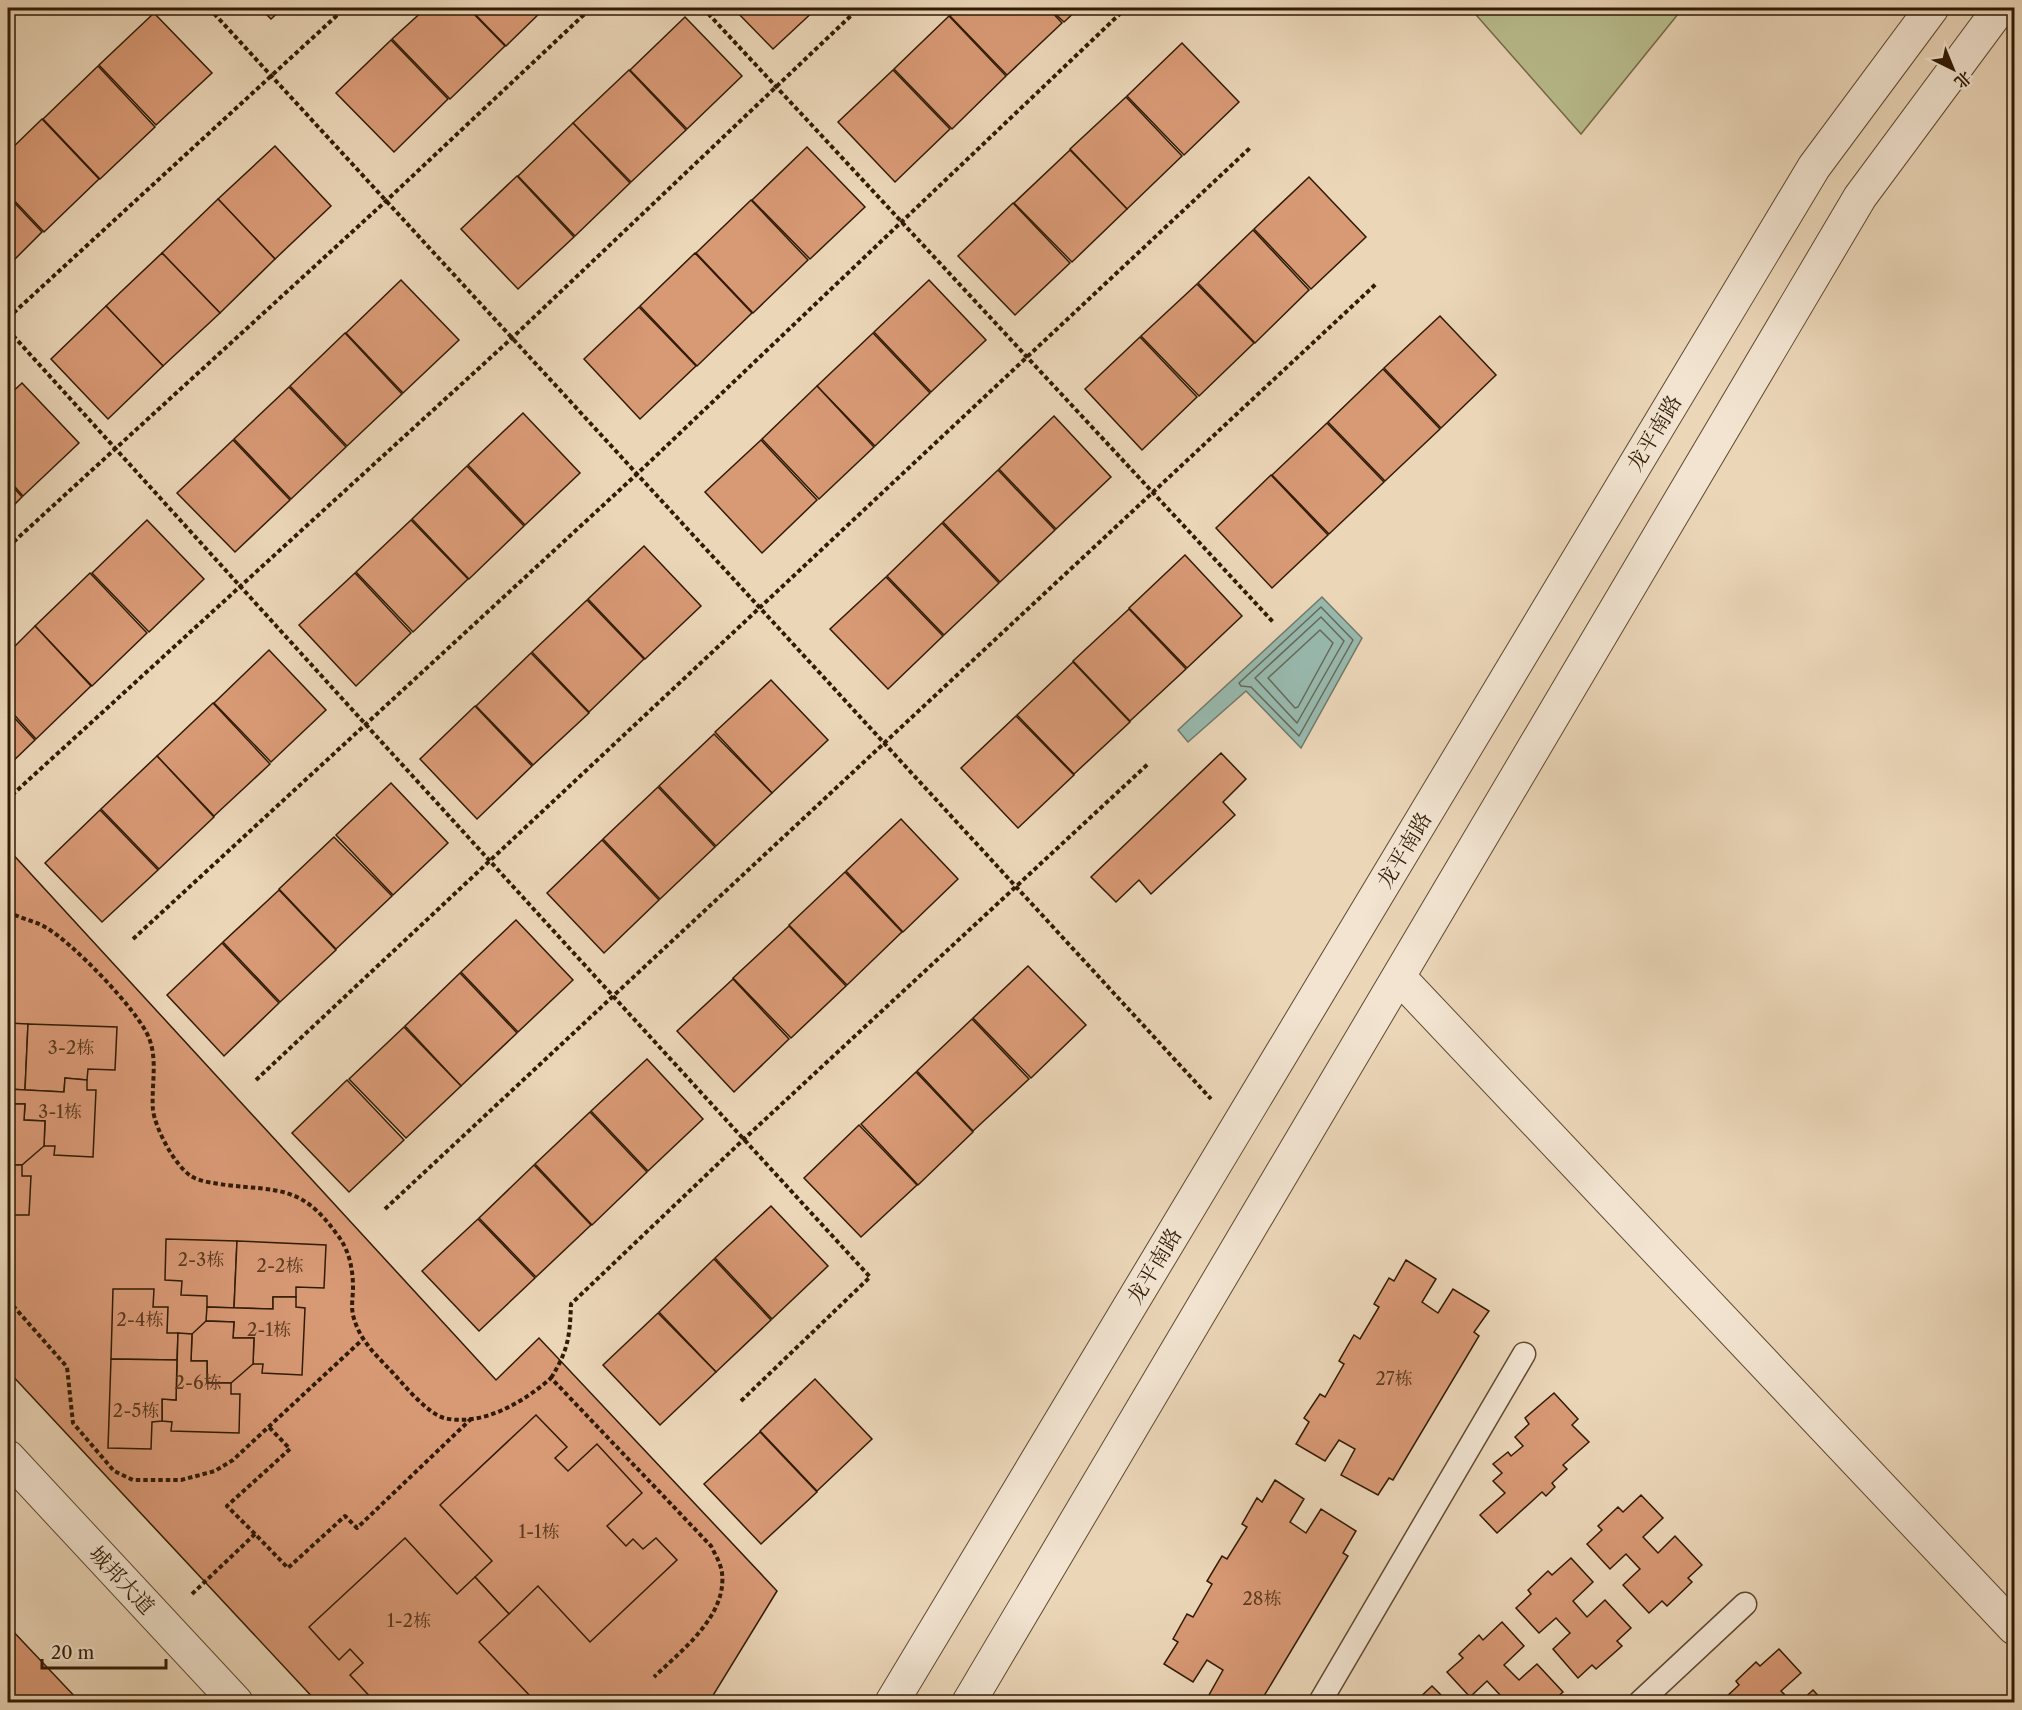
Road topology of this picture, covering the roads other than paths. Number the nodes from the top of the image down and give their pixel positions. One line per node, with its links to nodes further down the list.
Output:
1 (1932, 8): 9 (street, 龙平南路)
2 (2000, 8): 3 (street)
3 (1399, 977): 7 (street); 10 (street)
4 (1524, 1354): 11 (lane)
5 (8, 1457): 8 (street, 城邦大道)
6 (1745, 1604): 12 (lane)
7 (2014, 1628)
8 (236, 1702)
9 (892, 1702)
10 (969, 1702)
11 (1320, 1702)
12 (1640, 1702)

